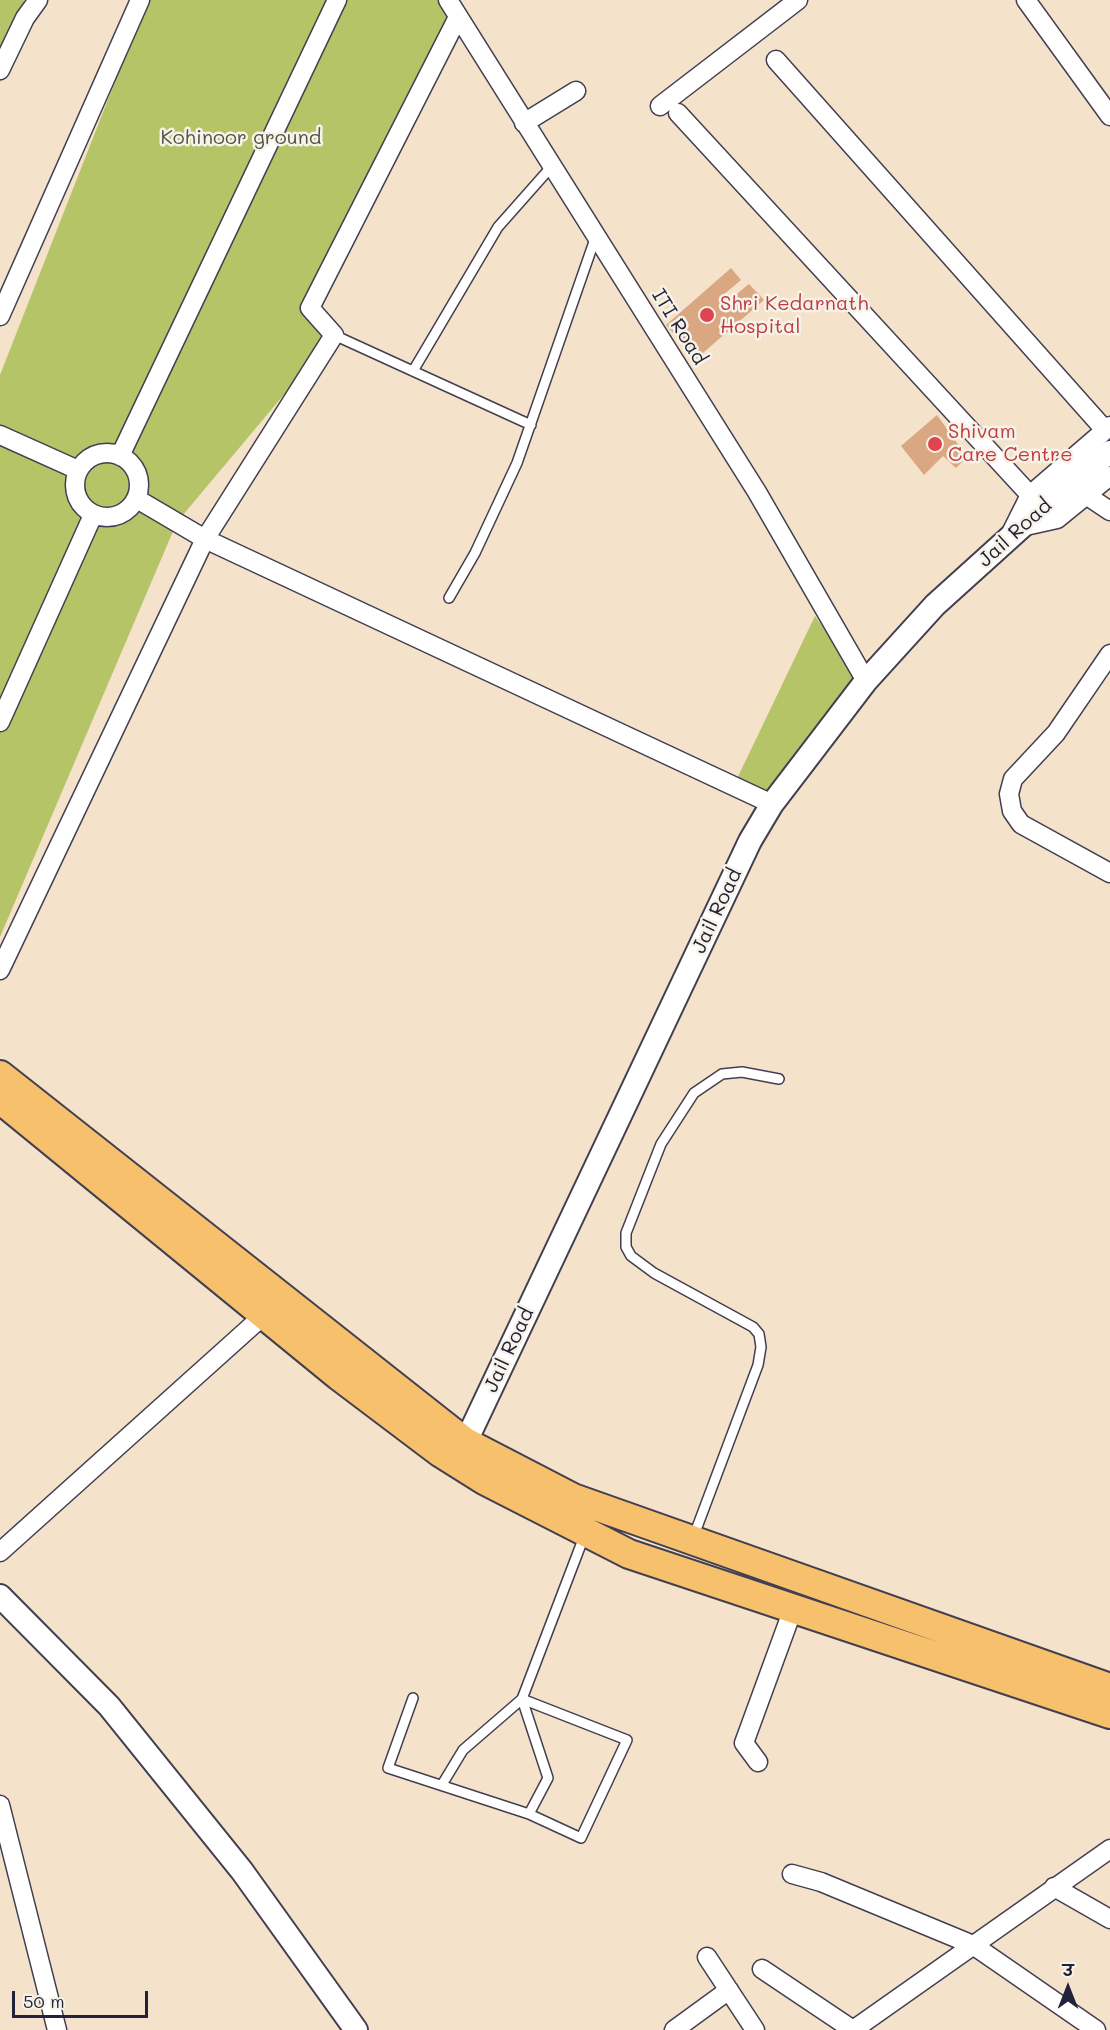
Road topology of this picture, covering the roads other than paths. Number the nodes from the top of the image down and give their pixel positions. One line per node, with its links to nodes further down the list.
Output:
1 (38, 0): 9 (street)
2 (140, 0): 17 (street)
3 (337, 0): 24 (street)
4 (448, 0): 7 (street, ITI Road)
5 (798, 0): 11 (street)
6 (1026, 0): 13 (street)
7 (458, 17): 14 (street, ITI Road); 18 (street)
8 (776, 60): 21 (street)
9 (0, 70)
10 (576, 91): 14 (street)
11 (660, 106)
12 (678, 113): 27 (street)
13 (1110, 116)
14 (524, 123): 15 (street, ITI Road)
15 (552, 166): 16 (street, ITI Road); 19 (lane)
16 (596, 236): 20 (lane); 36 (street, ITI Road)
17 (0, 316)
18 (334, 335): 19 (lane); 33 (street)
19 (413, 371): 20 (lane)
20 (531, 425): 34 (lane)
21 (1107, 428): 27 (street)
22 (0, 435): 25 (street)
23 (1110, 452): 32 (street, Jail Road)
24 (120, 456): 25 (street); 29 (street)
25 (78, 470): 31 (street)
26 (1110, 477): 28 (street)
27 (1030, 495): 32 (street)
28 (1086, 495): 30 (street); 32 (street)
29 (137, 498): 31 (street); 33 (street)
30 (1110, 511)
31 (93, 514): 37 (street)
32 (1014, 533): 36 (street, Jail Road)
33 (206, 539): 38 (street); 40 (street)
34 (449, 598)
35 (1110, 654): 39 (street)
36 (866, 681): 38 (street, Jail Road)
37 (0, 722)
38 (772, 804): 45 (street, Jail Road)
39 (1108, 869)
40 (0, 970)
41 (0, 1075): 45 (main road)
42 (779, 1079): 47 (lane)
43 (0, 1099): 44 (main road)
44 (264, 1315): 45 (main road); 48 (street)
45 (460, 1452): 46 (main road); 47 (main road)
46 (585, 1532): 50 (main road); 53 (lane)
47 (692, 1540): 51 (main road)
48 (0, 1552)
49 (0, 1596): 69 (street)
50 (793, 1609): 54 (main road); 55 (street)
51 (1110, 1688)
52 (413, 1698): 56 (lane)
53 (522, 1699): 56 (lane); 58 (lane); 58 (lane)
54 (1110, 1714)
55 (758, 1762)
56 (443, 1784): 58 (lane)
57 (0, 1805): 59 (street)
58 (530, 1814)
59 (3, 1840): 68 (street)
60 (1110, 1849): 62 (street)
61 (792, 1874): 64 (street)
62 (1054, 1887): 63 (street); 64 (street)
63 (1110, 1919)
64 (973, 1945): 72 (street); 73 (street)
65 (707, 1957): 67 (street)
66 (762, 1969): 72 (street)
67 (729, 1990): 70 (street); 71 (street)
68 (57, 2030)
69 (356, 2030)
70 (674, 2030)
71 (755, 2030)
72 (853, 2030)
73 (1095, 2030)

